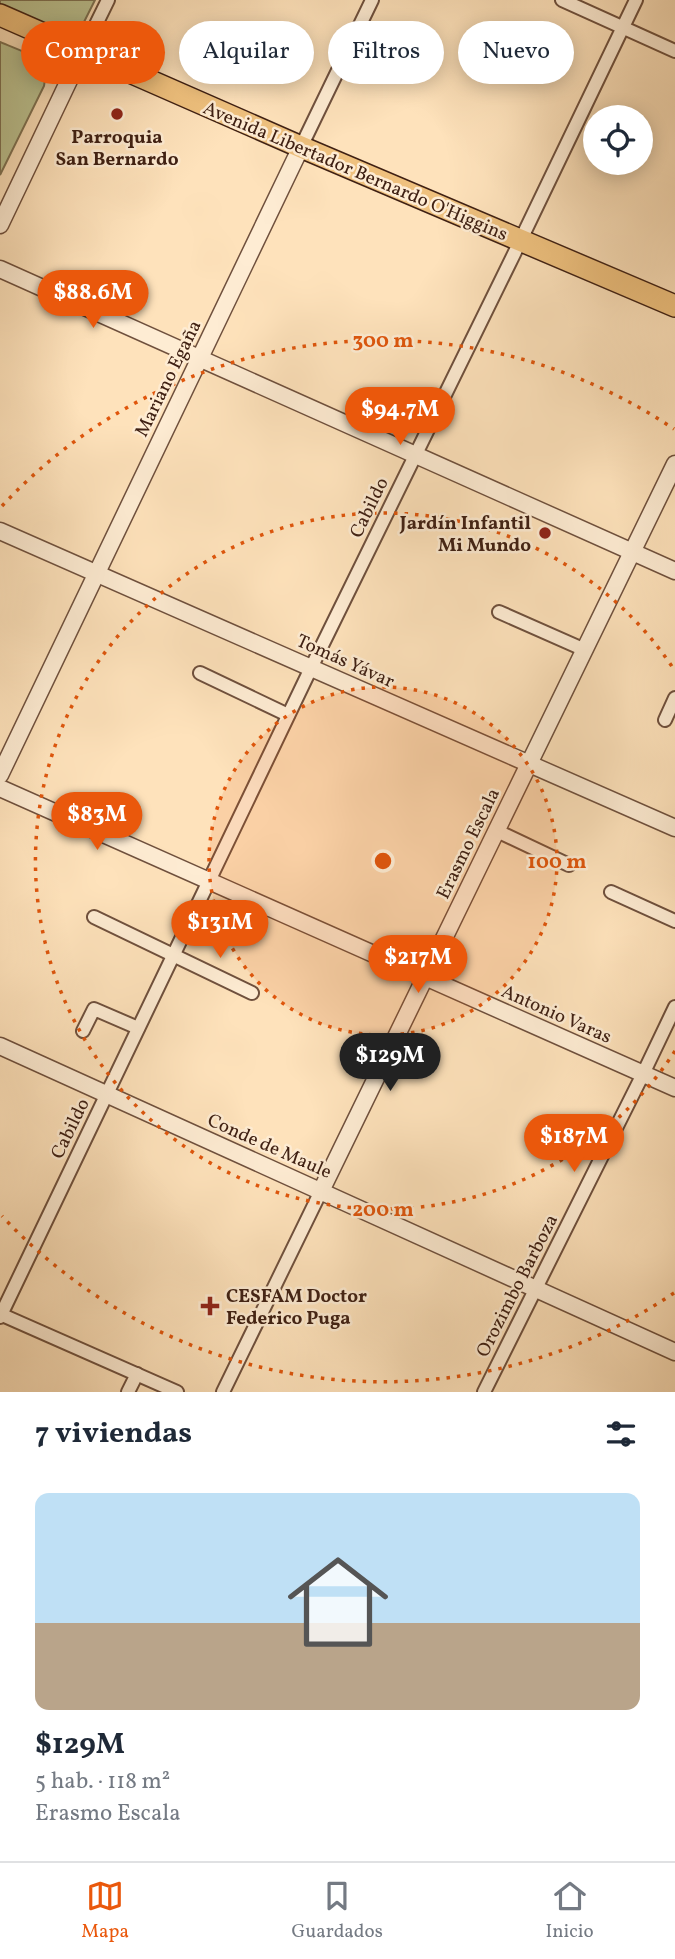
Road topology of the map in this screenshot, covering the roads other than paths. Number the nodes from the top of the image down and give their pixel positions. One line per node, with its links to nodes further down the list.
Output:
1 (108, 0): 6 (street)
2 (372, 0): 12 (street, Mariano Egaña)
3 (562, 0): 8 (street)
4 (636, 0): 8 (street, Cabildo)
5 (0, 15): 7 (main road, Avenida Libertador Bernardo O'Higgins)
6 (98, 21)
7 (21, 24)
8 (622, 27): 9 (street); 14 (street, Cabildo)
9 (675, 51)
10 (67, 84): 13 (street)
11 (158, 84): 12 (main road, Avenida Libertador Bernardo O'Higgins)
12 (301, 147): 14 (main road, Avenida Libertador Bernardo O'Higgins); 17 (street, Mariano Egaña)
13 (2, 219)
14 (520, 241): 16 (main road, Avenida Libertador Bernardo O'Higgins); 18 (street, Cabildo)
15 (0, 269): 17 (street)
16 (675, 306)
17 (200, 358): 18 (street); 23 (street, Mariano Egaña)
18 (415, 454): 21 (street); 26 (street, Cabildo)
19 (675, 464): 21 (street, Erasmo Escala)
20 (0, 531): 23 (street, Tomás Yávar)
21 (633, 552): 22 (street); 25 (street, Erasmo Escala)
22 (675, 570)
23 (97, 573): 26 (street, Tomás Yávar); 32 (street, Mariano Egaña)
24 (499, 612): 25 (street)
25 (585, 650): 31 (street, Erasmo Escala)
26 (311, 668): 29 (street, Cabildo); 31 (street, Tomás Yávar)
27 (200, 673): 29 (street)
28 (675, 698): 30 (street)
29 (289, 715): 37 (street, Cabildo)
30 (665, 720)
31 (530, 763): 34 (street, Tomás Yávar); 35 (street, Erasmo Escala)
32 (0, 775)
33 (0, 788): 37 (street, Antonio Varas)
34 (675, 828)
35 (497, 831): 36 (street); 42 (street, Erasmo Escala)
36 (569, 865)
37 (209, 881): 41 (street, Cabildo); 42 (street, Antonio Varas)
38 (611, 892): 40 (street)
39 (94, 917): 41 (street)
40 (675, 921)
41 (173, 956): 43 (street); 45 (street, Cabildo)
42 (425, 978): 48 (street, Antonio Varas); 51 (street, Erasmo Escala)
43 (252, 993)
44 (675, 1007): 48 (street, Orozimbo Barboza)
45 (138, 1028): 46 (street); 50 (street, Cabildo)
46 (83, 1031)
47 (0, 1046): 50 (street, Conde de Maule)
48 (643, 1074): 49 (street, Antonio Varas); 52 (street, Orozimbo Barboza)
49 (675, 1088)
50 (107, 1094): 51 (street, Conde de Maule); 53 (street, Cabildo)
51 (321, 1191): 52 (street, Conde de Maule); 58 (street, Erasmo Escala)
52 (535, 1289): 54 (street, Conde de Maule); 59 (street, Orozimbo Barboza)
53 (0, 1315): 55 (street)
54 (675, 1352)
55 (137, 1374): 56 (street); 57 (street)
56 (128, 1392)
57 (177, 1392)
58 (223, 1392)
59 (484, 1392)

